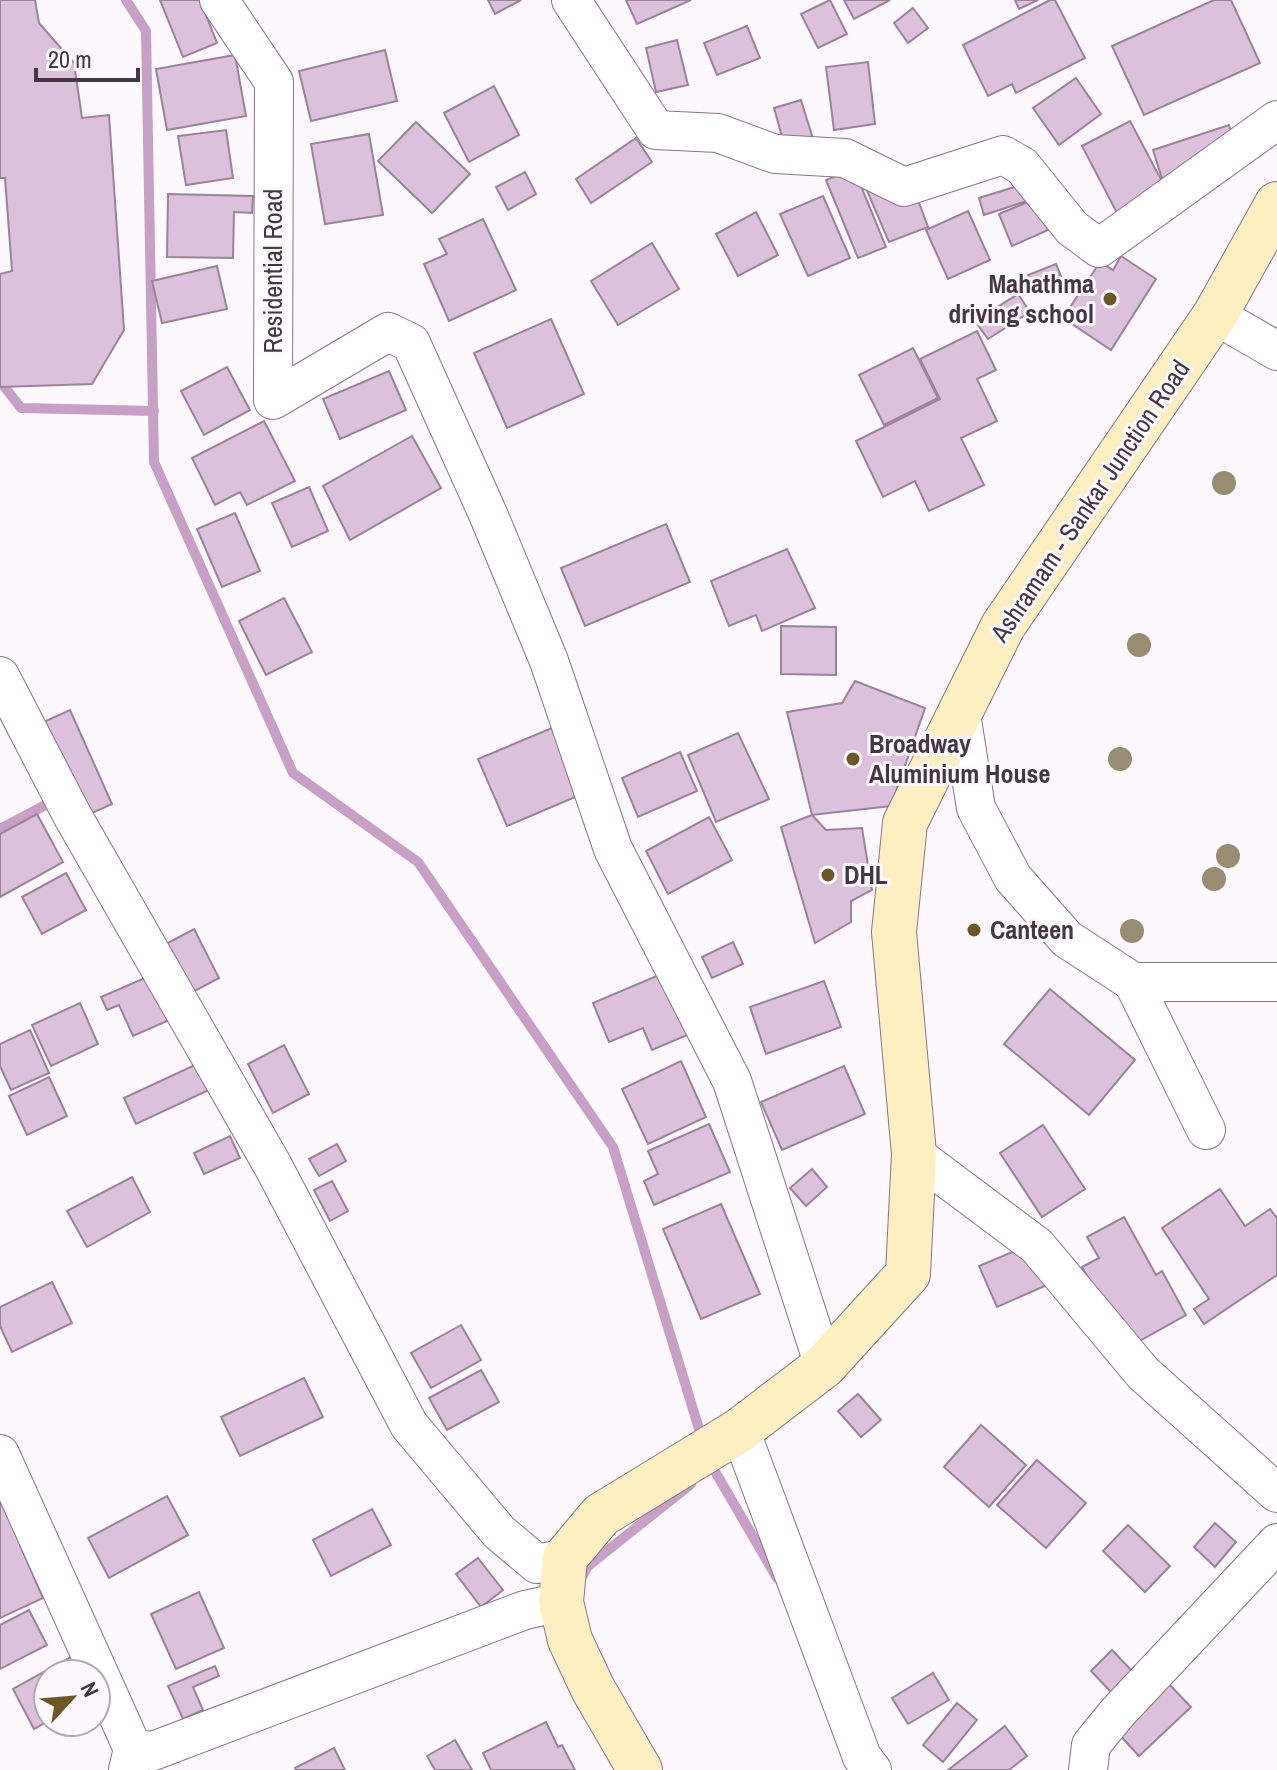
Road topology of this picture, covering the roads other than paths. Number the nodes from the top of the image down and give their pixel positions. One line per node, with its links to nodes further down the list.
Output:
1 (219, 0): 13 (street, Residential Road)
2 (571, 0): 3 (street)
3 (1277, 120)
4 (1277, 204): 5 (street, Ashramam - Sankar Junction Road)
5 (1215, 315): 6 (street); 8 (street, Ashramam - Sankar Junction Road)
6 (1277, 351)
7 (0, 676): 18 (street)
8 (961, 714): 9 (street); 12 (street, Ashramam - Sankar Junction Road)
9 (1133, 982): 10 (street); 11 (street)
10 (1277, 982)
11 (1206, 1130)
12 (914, 1154): 13 (street, Ashramam - Sankar Junction Road); 16 (street)
13 (824, 1366): 14 (street, Ashramam - Sankar Junction Road)
14 (740, 1430): 18 (street, Ashramam - Sankar Junction Road); 22 (street)
15 (0, 1454): 20 (street)
16 (1277, 1493)
17 (1277, 1543): 23 (street)
18 (565, 1558): 19 (street)
19 (561, 1602): 20 (street); 21 (street)
20 (130, 1760)
21 (640, 1770)
22 (872, 1770)
23 (1088, 1770)

